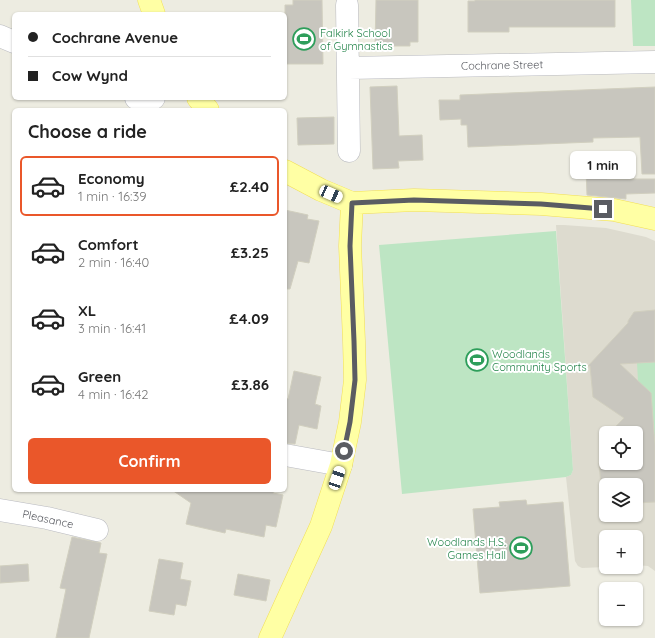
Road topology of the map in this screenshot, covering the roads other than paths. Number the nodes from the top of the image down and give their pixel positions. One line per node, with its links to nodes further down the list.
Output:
1 (149, 0): 3 (main road)
2 (348, 5): 7 (street)
3 (153, 12)
4 (0, 36): 5 (street)
5 (12, 41)
6 (655, 62): 7 (street, Cochrane Street)
7 (349, 68): 10 (street)
8 (200, 100): 9 (main road)
9 (206, 108)
10 (349, 151)
11 (287, 172): 12 (main road)
12 (352, 203): 13 (main road); 15 (main road)
13 (655, 219)
14 (287, 455): 15 (street)
15 (341, 465): 18 (main road)
16 (0, 510): 17 (street, Pleasance)
17 (96, 530)
18 (270, 638)

